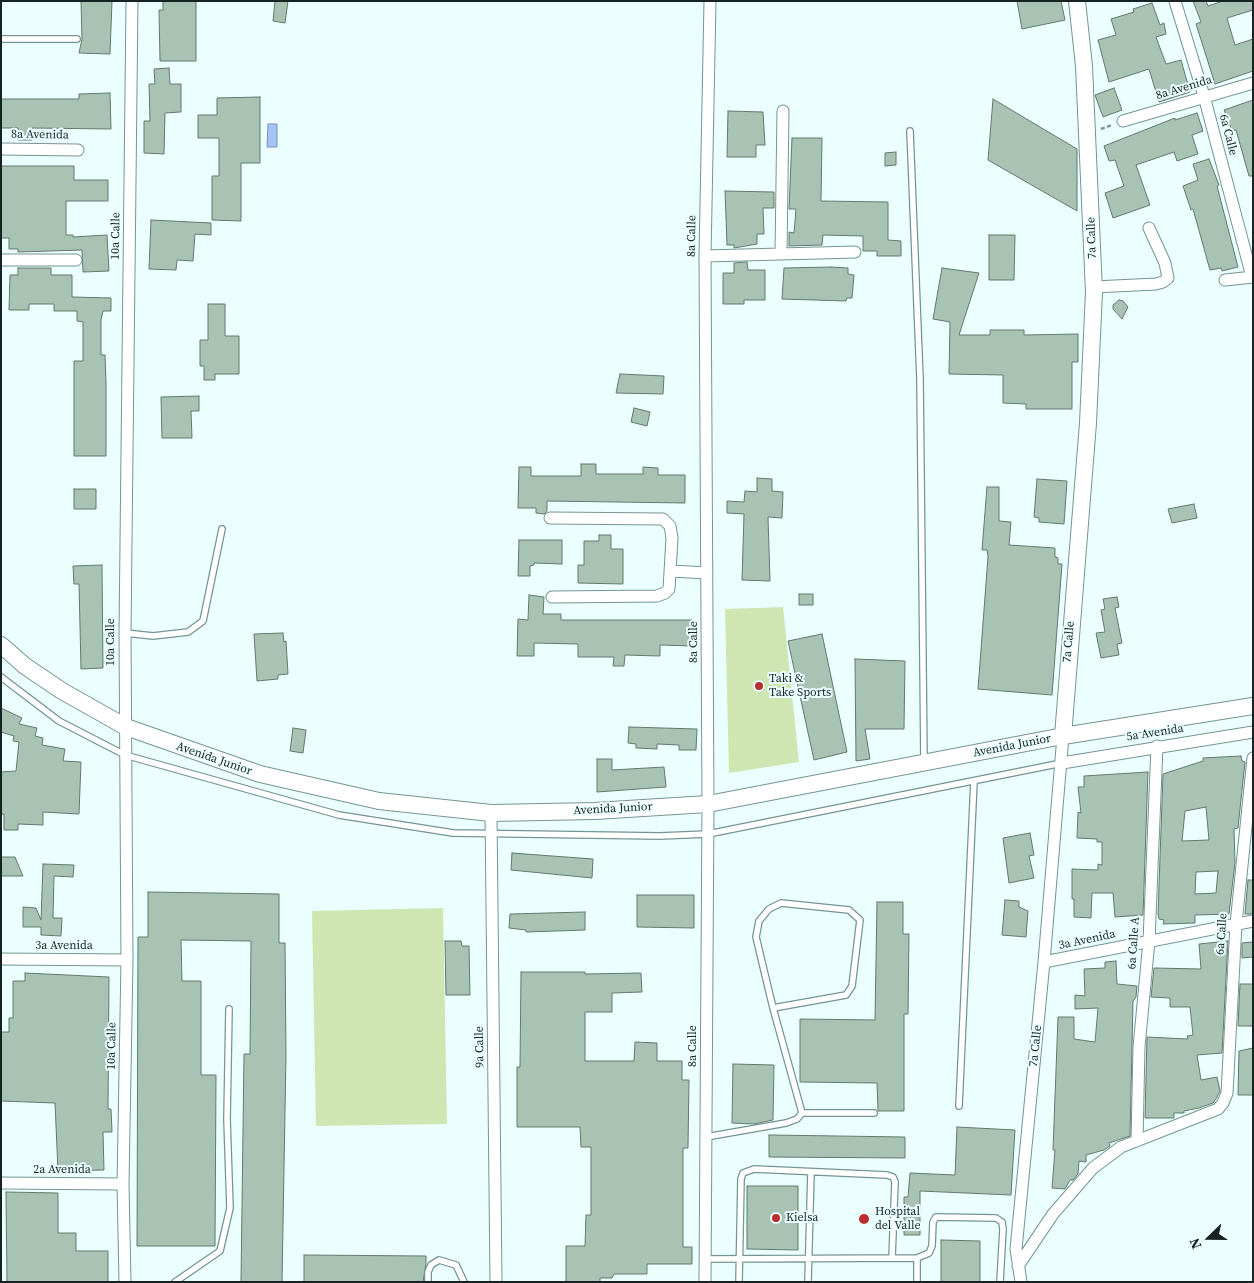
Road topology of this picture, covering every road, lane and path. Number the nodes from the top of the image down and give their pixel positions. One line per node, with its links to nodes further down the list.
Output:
1 (132, 1): 29 (street, 10a Calle)
2 (710, 1): 18 (street, 8a Calle)
3 (1077, 1): 12 (main road, 7a Calle)
4 (1175, 1): 8 (street, 6a Calle)
5 (1, 39): 6 (lane)
6 (76, 39)
7 (1253, 83): 8 (street, 8a Avenida)
8 (1204, 96): 10 (street, 8a Avenida); 21 (street, 6a Calle)
9 (784, 111): 17 (street)
10 (1123, 122): 12 (path)
11 (910, 131): 39 (lane)
12 (1087, 133): 23 (main road, 7a Calle)
13 (1, 149): 14 (street, 8a Avenida)
14 (78, 150)
15 (1149, 228): 23 (street)
16 (855, 252): 17 (street)
17 (781, 253): 18 (street)
18 (706, 256): 27 (street, 8a Calle)
19 (1, 260): 20 (street)
20 (76, 260)
21 (1252, 277): 22 (street)
22 (1225, 280)
23 (1094, 287): 35 (main road, 7a Calle)
24 (550, 518): 26 (street)
25 (222, 529): 29 (lane)
26 (671, 572): 27 (street); 28 (street)
27 (707, 573): 42 (street, 8a Calle)
28 (552, 597)
29 (125, 634): 33 (street, 10a Calle)
30 (1, 645): 33 (main road, Avenida Junior)
31 (1, 677): 37 (lane)
32 (1253, 706): 35 (main road, Avenida Junior)
33 (126, 727): 37 (street, 10a Calle); 43 (main road, Avenida Junior)
34 (1253, 732): 36 (street, 5a Avenida)
35 (1063, 736): 39 (main road, Avenida Junior); 40 (street, 7a Calle)
36 (1157, 746): 40 (street, 5a Avenida); 49 (street, 6a Calle A)
37 (125, 755): 45 (lane); 51 (street, 10a Calle)
38 (1253, 758): 44 (street, 6a Calle)
39 (924, 762): 42 (main road, Avenida Junior)
40 (1062, 763): 41 (lane); 52 (street, 7a Calle)
41 (974, 781): 46 (lane); 55 (lane)
42 (708, 804): 43 (main road, Avenida Junior); 46 (street, 8a Calle)
43 (491, 813): 45 (street, 9a Calle)
44 (1249, 828): 48 (street, 6a Calle)
45 (491, 834): 46 (lane); 73 (street, 9a Calle)
46 (708, 834): 58 (street, 8a Calle)
47 (1253, 921): 48 (street, 3a Avenida)
48 (1236, 924): 49 (street, 3a Avenida); 59 (street, 6a Calle)
49 (1149, 941): 52 (street, 3a Avenida); 59 (street, 6a Calle A)
50 (1, 959): 51 (street, 3a Avenida)
51 (127, 960): 62 (street, 10a Calle)
52 (1044, 962): 68 (street, 7a Calle)
53 (773, 1008): 53 (lane); 56 (lane)
54 (229, 1009): 71 (lane)
55 (959, 1106)
56 (802, 1113): 57 (lane); 58 (lane)
57 (874, 1113)
58 (706, 1137): 67 (street, 8a Calle)
59 (1137, 1141): 68 (street)
60 (811, 1172): 63 (lane); 64 (lane); 65 (lane)
61 (1, 1183): 62 (street, 2a Avenida)
62 (123, 1184): 70 (street, 10a Calle)
63 (739, 1258): 64 (lane); 67 (lane); 75 (lane)
64 (808, 1258): 65 (lane); 76 (lane)
65 (892, 1258): 66 (lane)
66 (917, 1258): 77 (lane); 78 (lane)
67 (706, 1259): 74 (street, 8a Calle)
68 (1018, 1266): 79 (street, 7a Calle)
69 (428, 1281): 72 (lane)
70 (125, 1282)
71 (175, 1282)
72 (464, 1282)
73 (496, 1282)
74 (705, 1282)
75 (739, 1282)
76 (808, 1282)
77 (917, 1282)
78 (1000, 1282)
79 (1021, 1282)

